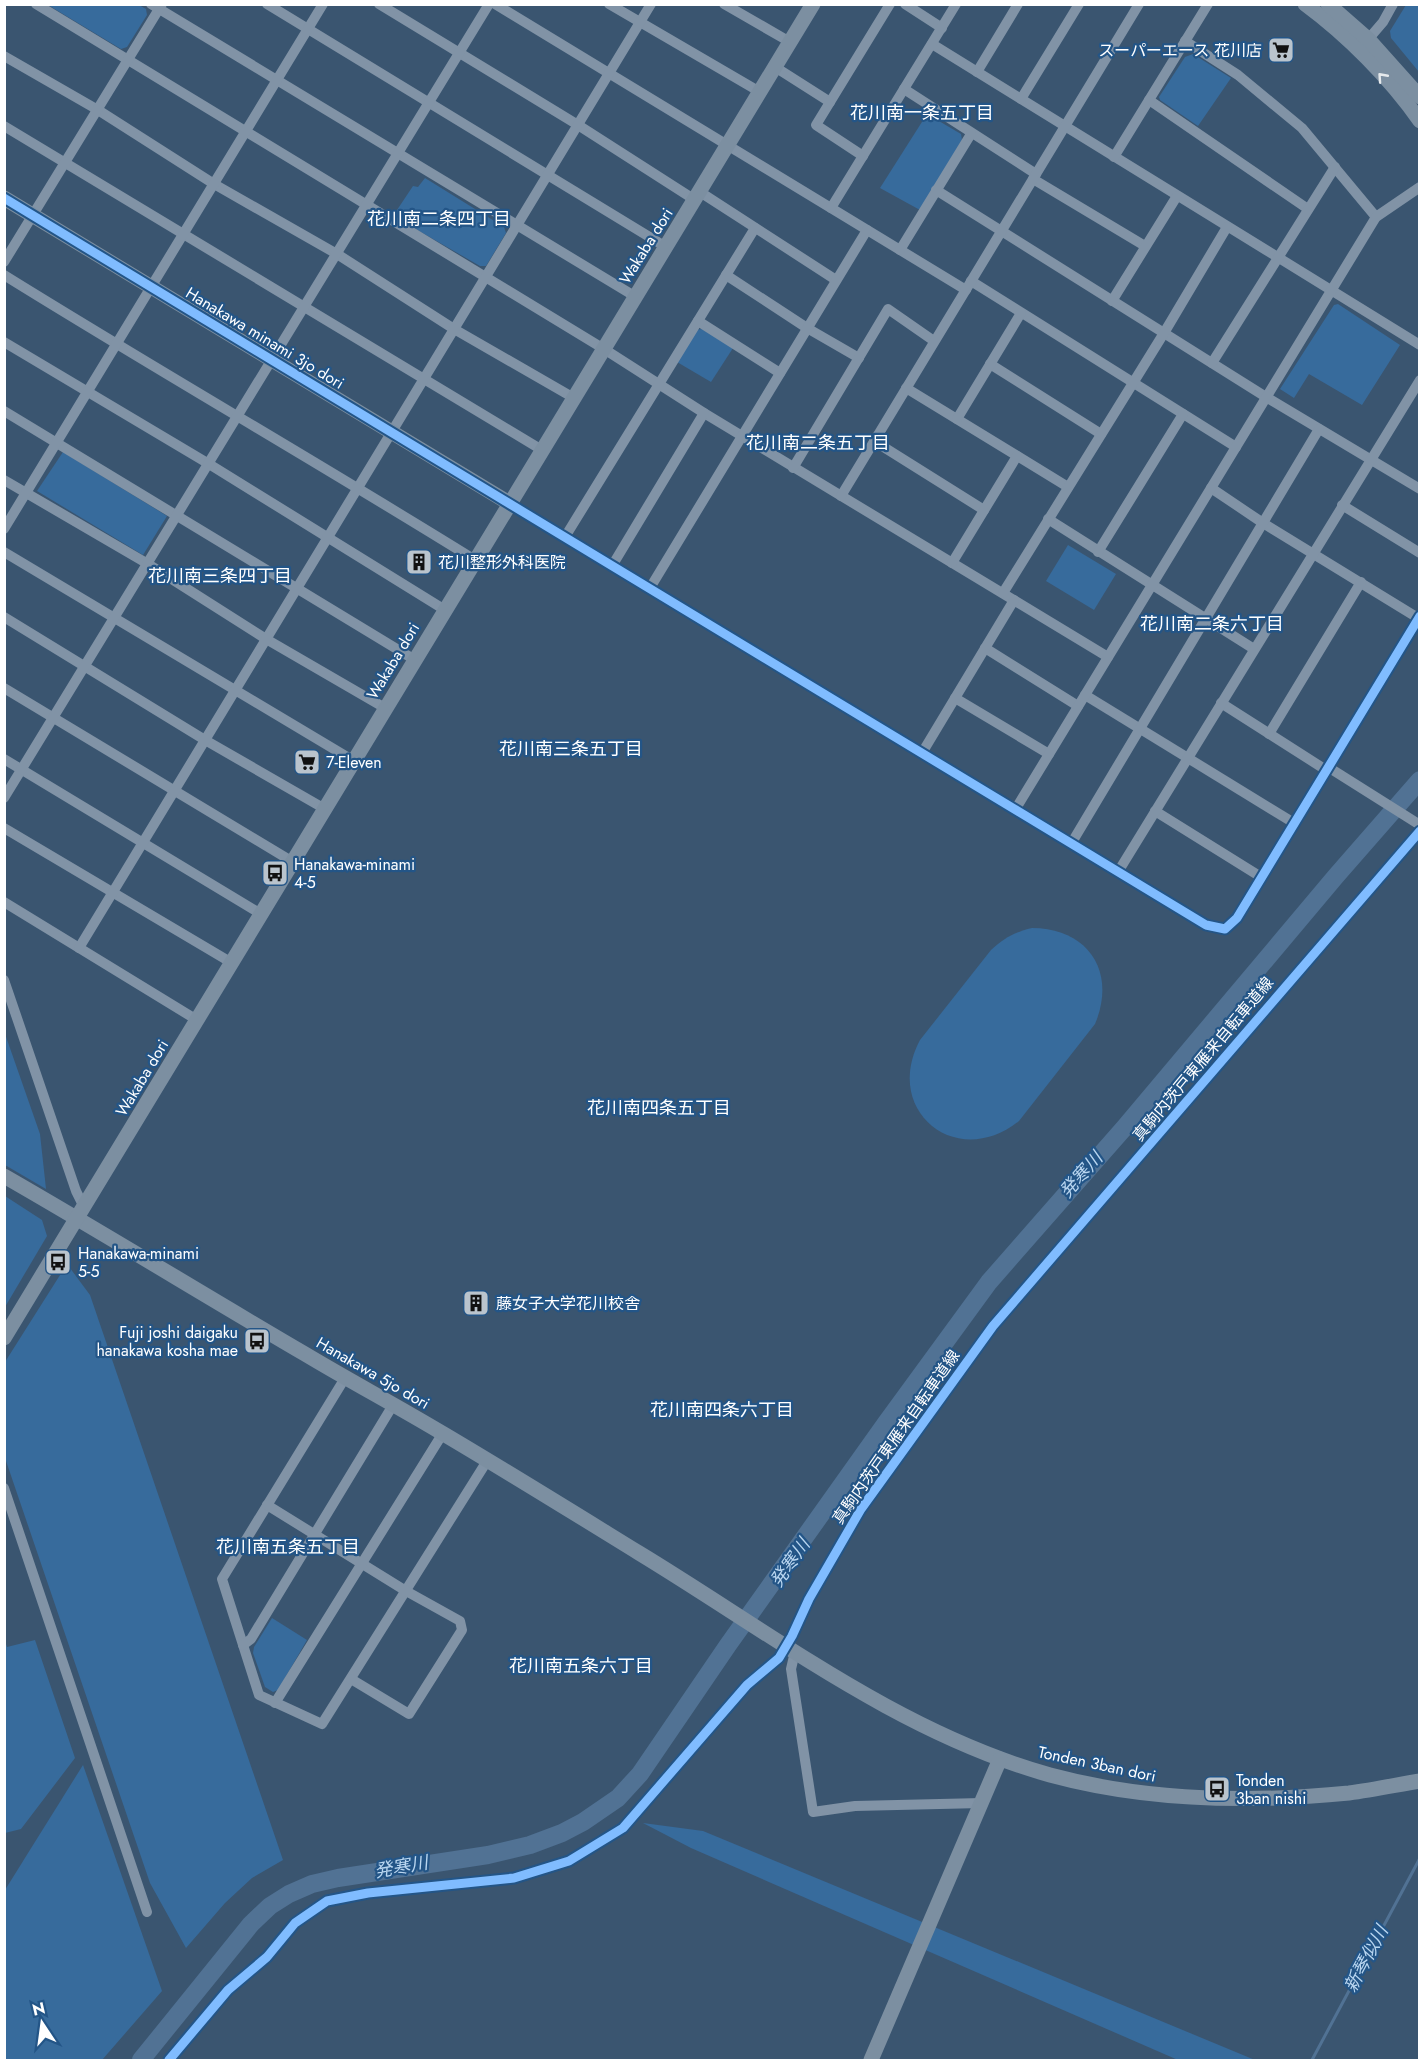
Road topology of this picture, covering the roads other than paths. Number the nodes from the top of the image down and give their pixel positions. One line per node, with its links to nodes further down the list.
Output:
1 (36, 4): 31 (street)
2 (267, 4): 24 (street)
3 (323, 4): 24 (street)
4 (379, 4): 29 (street)
5 (489, 4): 29 (street)
6 (495, 4): 34 (street)
7 (609, 4): 22 (street)
8 (651, 4): 22 (street)
9 (724, 4): 26 (street)
10 (813, 4): 26 (street, Wakaba dori)
11 (890, 4): 41 (street)
12 (905, 4): 23 (street)
13 (956, 4): 23 (street)
14 (1018, 4): 33 (street)
15 (1079, 4): 39 (street)
16 (1138, 4): 47 (street)
17 (1208, 4): 25 (street)
18 (1305, 4): 28 (street)
19 (1328, 4): 28 (street)
20 (1393, 4): 28 (street)
21 (158, 6): 31 (street); 35 (street)
22 (640, 24): 34 (street); 37 (street)
23 (942, 28): 27 (street)
24 (308, 29): 35 (street); 42 (street)
25 (1185, 41): 40 (street); 55 (street)
26 (790, 42): 32 (street, Wakaba dori)
27 (932, 44): 33 (street); 36 (street)
28 (1363, 45): 38 (street); 44 (street, one-way to 28)
29 (459, 54): 42 (street); 45 (street)
30 (4, 56): 43 (street)
31 (128, 60): 43 (street); 48 (street)
32 (775, 67): 37 (street, Wakaba dori); 41 (street)
33 (977, 72): 39 (street)
34 (610, 74): 45 (street); 50 (street)
35 (277, 81): 48 (street); 51 (street)
36 (904, 89): 49 (street); 52 (street)
37 (760, 92): 50 (street, Wakaba dori)
38 (1419, 97)
39 (1021, 99): 47 (street)
40 (1149, 100): 53 (street); 66 (street)
41 (830, 102): 52 (street)
42 (429, 104): 51 (street); 56 (street)
43 (98, 110): 54 (street); 58 (street)
44 (1419, 121)
45 (578, 125): 56 (street); 61 (street)
46 (4, 126): 54 (street)
47 (1065, 126): 53 (street); 57 (street)
48 (245, 132): 58 (street); 64 (street)
49 (971, 134): 57 (street); 60 (street)
50 (729, 145): 61 (street, Wakaba dori); 65 (street)
51 (399, 153): 64 (street); 69 (street)
52 (863, 156): 65 (street)
53 (1114, 157): 62 (street)
54 (66, 163): 67 (street); 74 (street)
55 (1335, 166): 66 (street); 68 (street)
56 (548, 175): 69 (street); 76 (street)
57 (1034, 177): 73 (street); 75 (street)
58 (214, 184): 74 (street); 78 (street)
59 (1419, 187): 68 (street)
60 (936, 190): 73 (street); 77 (street)
61 (698, 196): 71 (street); 76 (street, Wakaba dori)
62 (1177, 196): 70 (street); 75 (street)
63 (4, 198): 67 (street, Hanakawa minami 3jo dori)
64 (367, 205): 78 (street); 83 (street)
65 (831, 208): 72 (street)
66 (1308, 208): 79 (street)
67 (33, 215): 80 (street); 86 (street, Hanakawa minami 3jo dori)
68 (1376, 217): 87 (street)
69 (517, 226): 83 (street); 88 (street)
70 (1227, 227): 79 (street); 95 (street)
71 (755, 228): 82 (street); 84 (street)
72 (867, 230): 77 (street); 84 (street)
73 (1001, 232): 85 (street); 89 (street)
74 (184, 234): 86 (street); 90 (street)
75 (1145, 246): 89 (street)
76 (666, 247): 88 (street, Wakaba dori)
77 (900, 250): 85 (street)
78 (337, 254): 90 (street); 94 (street)
79 (1278, 258): 87 (street); 103 (street)
80 (4, 262)
81 (4, 275): 98 (street)
82 (726, 275): 92 (street); 93 (street)
83 (486, 277): 94 (street); 100 (street)
84 (836, 280): 93 (street)
85 (968, 285): 91 (street); 96 (street)
86 (151, 286): 98 (street); 102 (street, Hanakawa minami 3jo dori)
87 (1330, 291): 99 (street); 112 (street)
88 (636, 297): 100 (street, Wakaba dori)
89 (1112, 301): 95 (street)
90 (305, 307): 102 (street); 106 (street)
91 (1021, 313): 104 (street); 108 (street)
92 (698, 321): 105 (street); 109 (street)
93 (807, 328): 101 (street); 105 (street)
94 (454, 329): 106 (street); 113 (street)
95 (1164, 333): 103 (street); 108 (street)
96 (934, 341): 101 (street); 110 (street)
97 (4, 342): 111 (street)
98 (116, 344): 111 (street); 117 (street)
99 (1419, 345)
100 (604, 349): 109 (street); 113 (street, Wakaba dori)
101 (859, 358): 130 (street)
102 (273, 360): 117 (street); 120 (street, Hanakawa minami 3jo dori)
103 (1212, 363): 112 (street)
104 (990, 364): 118 (street); 121 (street)
105 (780, 373): 122 (street)
106 (424, 379): 120 (street); 126 (street)
107 (1419, 380): 128 (street)
108 (1132, 382): 116 (street); 121 (street)
109 (658, 386): 115 (street); 145 (street)
110 (906, 387): 118 (street); 123 (street)
111 (87, 392): 124 (street); 129 (street)
112 (1266, 397): 119 (street); 125 (street)
113 (574, 398): 126 (street, Wakaba dori)
114 (4, 411): 124 (street)
115 (704, 414): 122 (street); 154 (street)
116 (1183, 414): 125 (street); 148 (street)
117 (239, 416): 129 (street); 134 (street)
118 (957, 419): 127 (street)
119 (1319, 429): 128 (street); 143 (street)
120 (392, 432): 134 (street); 138 (street, Hanakawa minami 3jo dori)
121 (1101, 434): 133 (street)
122 (741, 436): 130 (street); 158 (street)
123 (874, 441): 137 (street); 140 (street)
124 (57, 443): 136 (street); 141 (street)
125 (1236, 447): 135 (street)
126 (542, 450): 138 (street, Wakaba dori)
127 (1017, 456): 133 (street); 140 (street)
128 (1370, 459): 132 (street); 139 (street)
129 (209, 464): 141 (street); 146 (street)
130 (793, 468): 137 (street)
131 (4, 480): 136 (street)
132 (1418, 486)
133 (1068, 487): 142 (street)
134 (358, 488): 146 (street); 151 (street)
135 (1211, 488): 143 (street); 156 (street)
136 (26, 493): 144 (street); 153 (street)
137 (841, 496): 152 (street)
138 (509, 503): 145 (street); 151 (street, Wakaba dori)
139 (1342, 505): 149 (street); 150 (street)
140 (984, 510): 152 (street)
141 (178, 515): 153 (street); 157 (street)
142 (1048, 519): 148 (street); 159 (street)
143 (1263, 523): 149 (street); 165 (street)
144 (4, 530)
145 (565, 537): 154 (street)
146 (327, 538): 157 (street); 161 (street)
147 (4, 552): 163 (street)
148 (1098, 552): 156 (street)
149 (1313, 552): 155 (street); 168 (street)
150 (1419, 553)
151 (475, 560): 161 (street, Wakaba dori)
152 (952, 563): 159 (street)
153 (148, 564): 163 (street); 166 (street)
154 (612, 566): 158 (street)
155 (1361, 582): 164 (street); 181 (street)
156 (1153, 585): 165 (street); 169 (street)
157 (297, 588): 166 (street); 170 (street)
158 (650, 588): 183 (street)
159 (1003, 593): 160 (street)
160 (1014, 600): 167 (street); 169 (street)
161 (445, 610): 170 (street, Wakaba dori)
162 (4, 617): 171 (street)
163 (116, 617): 171 (street); 173 (street)
164 (1419, 617): 188 (street)
165 (1206, 619): 168 (street); 180 (street)
166 (266, 639): 173 (street); 178 (street)
167 (985, 648): 175 (street); 177 (street)
168 (1254, 649): 176 (street)
169 (1108, 657): 174 (street)
170 (415, 660): 178 (street, Wakaba dori)
171 (85, 666): 179 (street); 182 (street)
172 (4, 688): 179 (street)
173 (235, 690): 182 (street); 187 (street)
174 (1085, 695): 177 (street); 180 (street)
175 (955, 698): 183 (street); 184 (street)
176 (1221, 703): 181 (street); 185 (street)
177 (1078, 706): 184 (street)
178 (385, 708): 187 (street, Wakaba dori)
179 (54, 718): 189 (street); 190 (street)
180 (1140, 728): 185 (street); 199 (street)
181 (1269, 734): 188 (street)
182 (205, 740): 190 (street); 192 (street)
183 (922, 753): 193 (street)
184 (1049, 754): 193 (street)
185 (1188, 757): 194 (street); 195 (street)
186 (4, 759): 189 (street)
187 (354, 761): 192 (street, Wakaba dori)
188 (1327, 768): 195 (street); 196 (street)
189 (22, 769): 191 (street); 198 (street)
190 (175, 789): 198 (street); 200 (street)
191 (4, 798)
192 (325, 809): 200 (street, Wakaba dori)
193 (1015, 810): 199 (street)
194 (1155, 811): 201 (street); 202 (street)
195 (1294, 824): 202 (street)
196 (1419, 825)
197 (4, 828): 203 (street)
198 (143, 843): 203 (street); 205 (street)
199 (1071, 844): 201 (street)
200 (293, 862): 205 (street, Wakaba dori)
201 (1118, 872): 202 (street)
202 (1262, 878)
203 (112, 893): 206 (street); 207 (street)
204 (4, 902): 206 (street)
205 (261, 914): 207 (street, Wakaba dori)
206 (79, 948): 209 (street)
207 (232, 963): 209 (street, Wakaba dori)
208 (4, 980): 211 (street)
209 (197, 1020): 211 (street, Wakaba dori)
210 (4, 1176): 211 (street, Hanakawa 5jo dori)
211 (81, 1212): 212 (street, Wakaba dori); 213 (street, Hanakawa 5jo dori)
212 (4, 1338)
213 (345, 1378): 214 (street, Hanakawa 5jo dori); 218 (street)
214 (393, 1405): 215 (street, Hanakawa 5jo dori); 219 (street)
215 (443, 1433): 216 (street, Hanakawa 5jo dori); 220 (street)
216 (487, 1461): 221 (street); 223 (street, Hanakawa 5jo dori)
217 (4, 1488): 229 (street)
218 (267, 1505): 219 (street); 222 (street)
219 (315, 1533): 220 (street); 222 (street)
220 (362, 1563): 221 (street); 225 (street)
221 (406, 1591): 224 (street); 224 (street)
222 (243, 1645): 225 (street)
223 (795, 1652): 226 (street, Tonden 3ban dori); 228 (street)
224 (351, 1679): 225 (street)
225 (275, 1703)
226 (1000, 1759): 227 (street, Tonden 3ban dori); 228 (street)
227 (1419, 1781)
228 (982, 1803): 230 (street)
229 (147, 1912)
230 (871, 2061)

